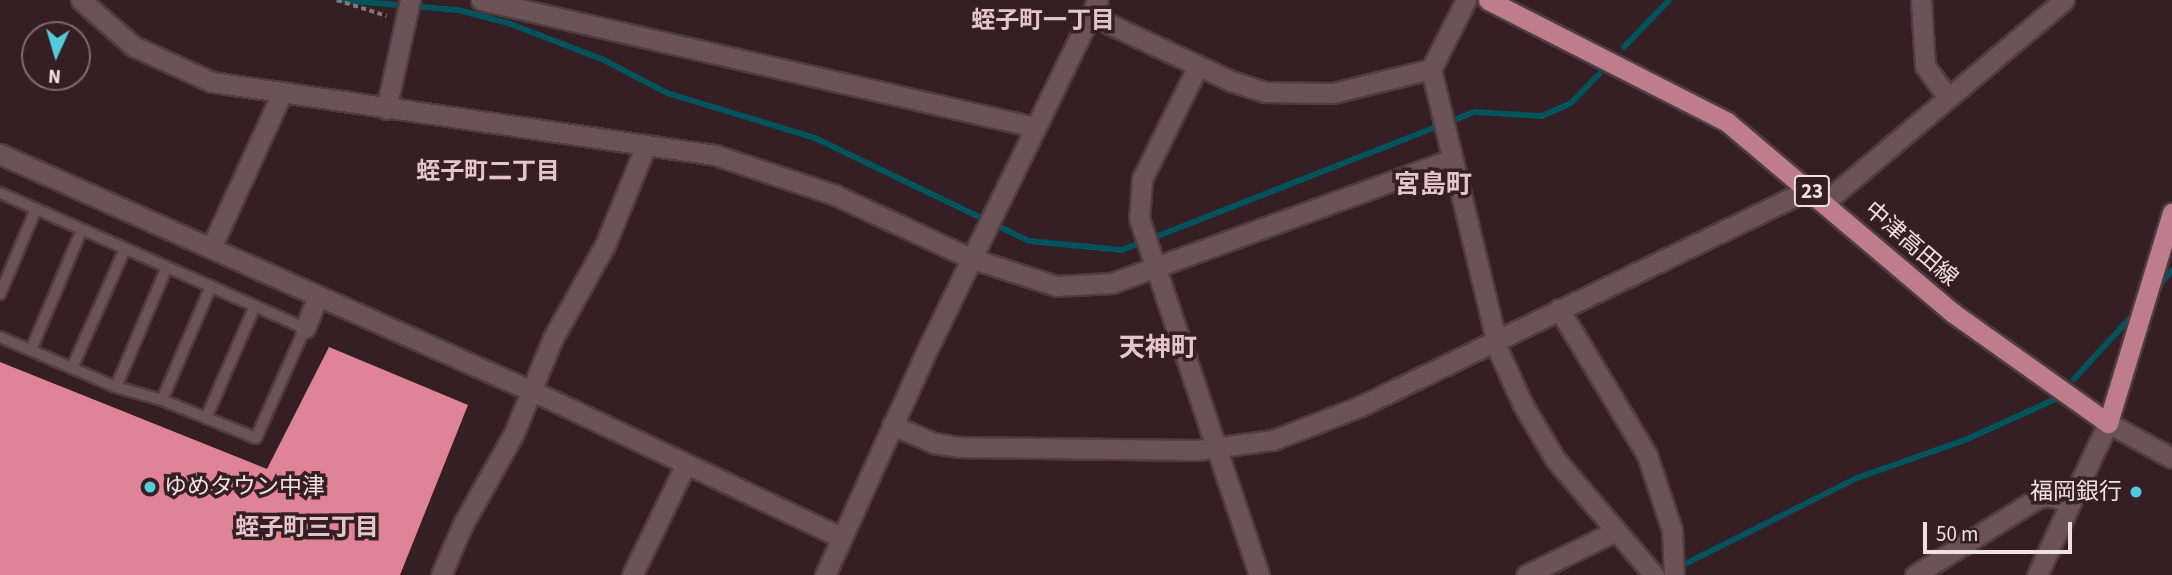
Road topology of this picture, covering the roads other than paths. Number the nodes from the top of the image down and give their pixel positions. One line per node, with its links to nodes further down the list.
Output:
1 (81, 0): 11 (street)
2 (481, 0): 14 (street)
3 (1466, 0): 10 (street)
4 (1488, 0): 18 (main road, 中津高田線 / 23)
5 (1921, 0): 12 (street)
6 (2064, 0): 12 (street)
7 (1094, 8): 9 (street); 14 (street)
8 (407, 13): 13 (street)
9 (1198, 66): 10 (street); 28 (street)
10 (1431, 69): 17 (street)
11 (281, 94): 13 (street); 25 (street)
12 (1948, 98): 20 (street)
13 (386, 109): 15 (street)
14 (1035, 127): 26 (street)
15 (646, 145): 26 (street); 40 (street)
16 (0, 154): 25 (street)
17 (1452, 159): 28 (street); 36 (street)
18 (1810, 189): 20 (main road, 中津高田線 / 23); 33 (street)
19 (0, 193): 21 (lane)
20 (1825, 202): 43 (main road, 中津高田線 / 23)
21 (36, 209): 23 (lane); 30 (lane)
22 (2172, 212): 43 (main road)
23 (82, 229): 24 (lane); 37 (lane)
24 (125, 248): 27 (lane); 38 (lane)
25 (211, 248): 31 (street)
26 (970, 258): 28 (street); 44 (street)
27 (167, 267): 29 (lane); 39 (lane)
28 (1155, 271): 45 (street)
29 (211, 286): 32 (lane); 41 (lane)
30 (0, 294)
31 (318, 296): 34 (street); 40 (street)
32 (256, 306): 34 (lane); 42 (lane)
33 (1559, 309): 36 (street); 57 (street)
34 (305, 328): 42 (lane)
35 (0, 337): 37 (lane)
36 (1496, 340): 45 (street); 49 (street)
37 (31, 350): 38 (lane)
38 (72, 368): 39 (lane)
39 (116, 387): 41 (lane)
40 (531, 391): 47 (street); 51 (street)
41 (162, 400): 42 (lane)
42 (206, 418)
43 (2108, 424): 46 (street); 48 (street)
44 (892, 425): 45 (street); 50 (street)
45 (1216, 449): 54 (street)
46 (2172, 458)
47 (686, 464): 50 (street); 52 (street)
48 (2071, 502): 58 (street); 59 (street)
49 (1616, 531): 55 (street); 56 (street)
50 (841, 537): 53 (street)
51 (442, 575)
52 (632, 575)
53 (825, 575)
54 (1259, 575)
55 (1526, 575)
56 (1654, 575)
57 (1674, 575)
58 (1915, 575)
59 (2037, 575)

